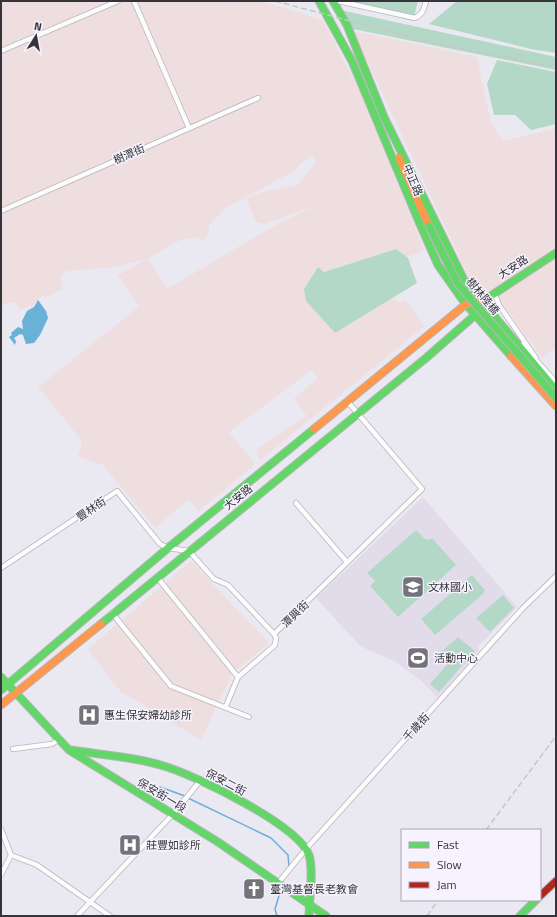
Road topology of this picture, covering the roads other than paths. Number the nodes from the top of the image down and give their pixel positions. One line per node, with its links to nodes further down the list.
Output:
1 (118, 1): 7 (street)
2 (134, 1): 10 (street)
3 (319, 1): 9 (street, 中正路)
4 (333, 1): 9 (street, 中正路)
5 (338, 1): 6 (street)
6 (426, 1)
7 (1, 51)
8 (258, 98): 10 (street, 樹潭街)
9 (381, 118): 14 (street, 中正路); 15 (street, 中正路); 21 (street, 樹林陸橋, bridge)
10 (189, 128): 11 (street, 樹潭街)
11 (1, 211)
12 (556, 253): 13 (street, 大安路)
13 (494, 293): 14 (street, 大安路); 18 (street)
14 (483, 301): 15 (street, 大安路); 16 (street, 大安路); 17 (street, 中正路)
15 (465, 305): 16 (street, 中正路); 22 (street, 大安路)
16 (474, 316): 23 (street, 中正路); 24 (street, 大安路)
17 (506, 330): 18 (street); 20 (street)
18 (536, 358): 19 (street)
19 (556, 382)
20 (556, 390)
21 (556, 398)
22 (348, 402): 24 (street); 26 (street, 大安路)
23 (556, 406)
24 (358, 414): 27 (street, 大安路); 28 (street, 潭興街)
25 (296, 503): 28 (street)
26 (168, 548): 27 (street); 29 (street, 豐林街); 36 (street, 大安路)
27 (189, 551): 31 (street, 大安路); 33 (street)
28 (347, 562): 33 (street, 潭興街)
29 (1, 568)
30 (556, 576): 48 (street, 千歲街)
31 (157, 577): 32 (street, 大安路); 35 (street)
32 (112, 613): 38 (street, 大安路); 40 (street)
33 (274, 634): 35 (street, 潭興街)
34 (1, 677): 36 (street, 保安街一段)
35 (238, 677): 40 (street, 潭興街)
36 (7, 684): 37 (street, 大安路); 38 (street, 保安街一段)
37 (1, 690)
38 (15, 693): 39 (street, 大安路); 42 (street, 保安街一段)
39 (1, 705)
40 (226, 706): 41 (street)
41 (249, 717)
42 (58, 740): 43 (street); 44 (street, 保安街一段)
43 (13, 749)
44 (69, 750): 45 (street, 保安二街); 46 (street, 保安街一段)
45 (200, 781): 46 (street); 48 (street, 保安二街)
46 (173, 814): 52 (street, 保安街一段); 55 (street)
47 (1, 829): 49 (street)
48 (306, 849): 52 (street, 千歲街); 56 (street)
49 (11, 854): 50 (street); 55 (street)
50 (1, 875)
51 (556, 881): 53 (street)
52 (282, 884): 56 (street, 保安街一段)
53 (541, 895)
54 (535, 901): 61 (street)
55 (91, 902): 57 (street); 58 (street)
56 (309, 904): 59 (street); 60 (street, 保安街一段)
57 (77, 916)
58 (110, 916)
59 (309, 916)
60 (326, 916)
61 (520, 916)

